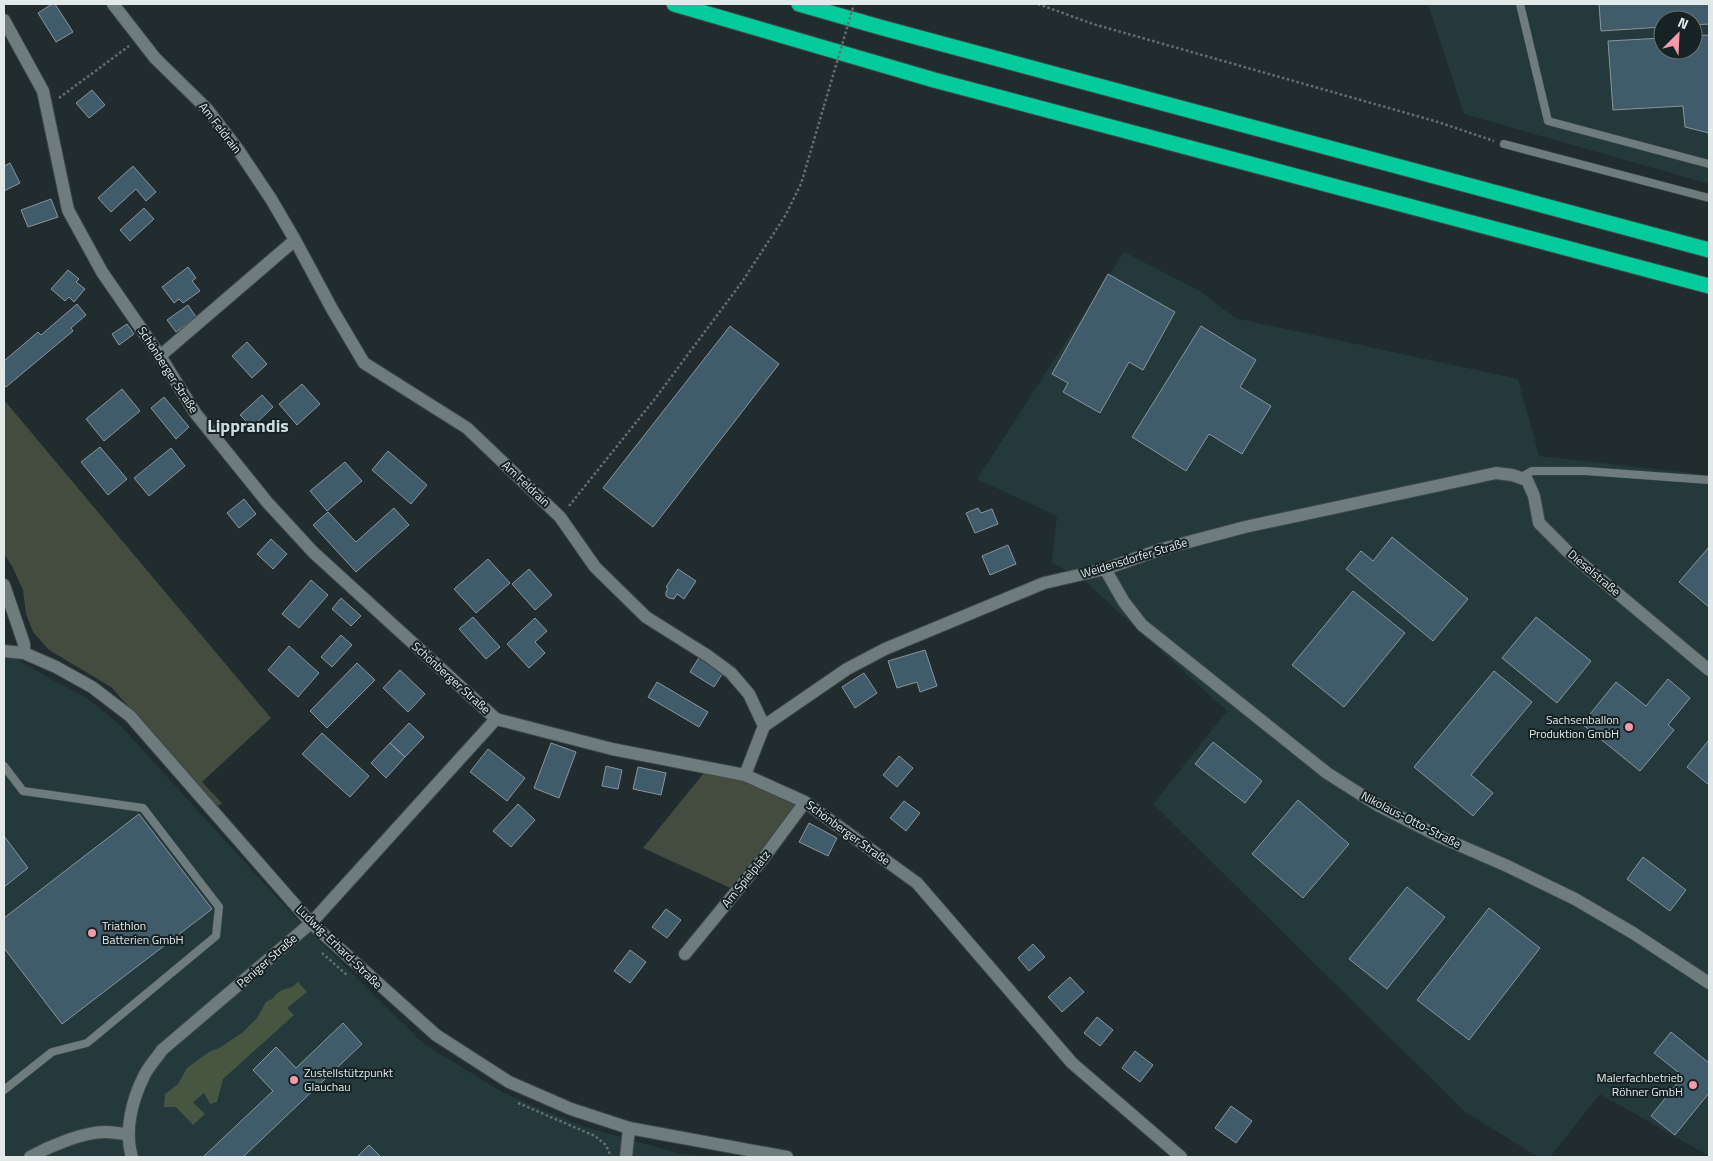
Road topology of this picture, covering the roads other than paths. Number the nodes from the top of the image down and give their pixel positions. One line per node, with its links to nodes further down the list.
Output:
1 (113, 4): 9 (street, Am Feldrain)
2 (674, 4): 11 (highway)
3 (799, 4): 10 (highway)
4 (1520, 4): 7 (lane)
5 (4, 20): 12 (street, Schönberger Straße)
6 (1504, 144): 8 (lane)
7 (1709, 164)
8 (1709, 198)
9 (295, 240): 12 (street); 21 (street, Am Feldrain)
10 (1709, 250)
11 (1709, 286)
12 (160, 356): 20 (street, Schönberger Straße)
13 (1520, 478): 14 (lane); 15 (street, Weidensdorfer Straße); 19 (street, Dieselstraße)
14 (1709, 480)
15 (1105, 569): 21 (street, Weidensdorfer Straße); 27 (street, Nikolaus-Otto-Straße)
16 (4, 585): 18 (street)
17 (4, 651): 18 (street, Ludwig-Erhard-Straße)
18 (24, 653): 25 (street, Ludwig-Erhard-Straße)
19 (1709, 670)
20 (496, 719): 23 (street, Schönberger Straße); 25 (street, Peniger Straße)
21 (764, 726): 23 (street)
22 (4, 766): 28 (lane)
23 (745, 775): 24 (street, Schönberger Straße)
24 (805, 802): 26 (street, Am Spielplatz); 35 (street, Schönberger Straße)
25 (311, 923): 29 (street, Ludwig-Erhard-Straße); 30 (street, Peniger Straße)
26 (685, 954)
27 (1709, 983)
28 (4, 1090)
29 (629, 1128): 33 (street); 34 (street, Ludwig-Erhard-Straße)
30 (129, 1134): 31 (street); 32 (street, Peniger Straße)
31 (30, 1157)
32 (132, 1157)
33 (626, 1157)
34 (787, 1157)
35 (1181, 1157)

